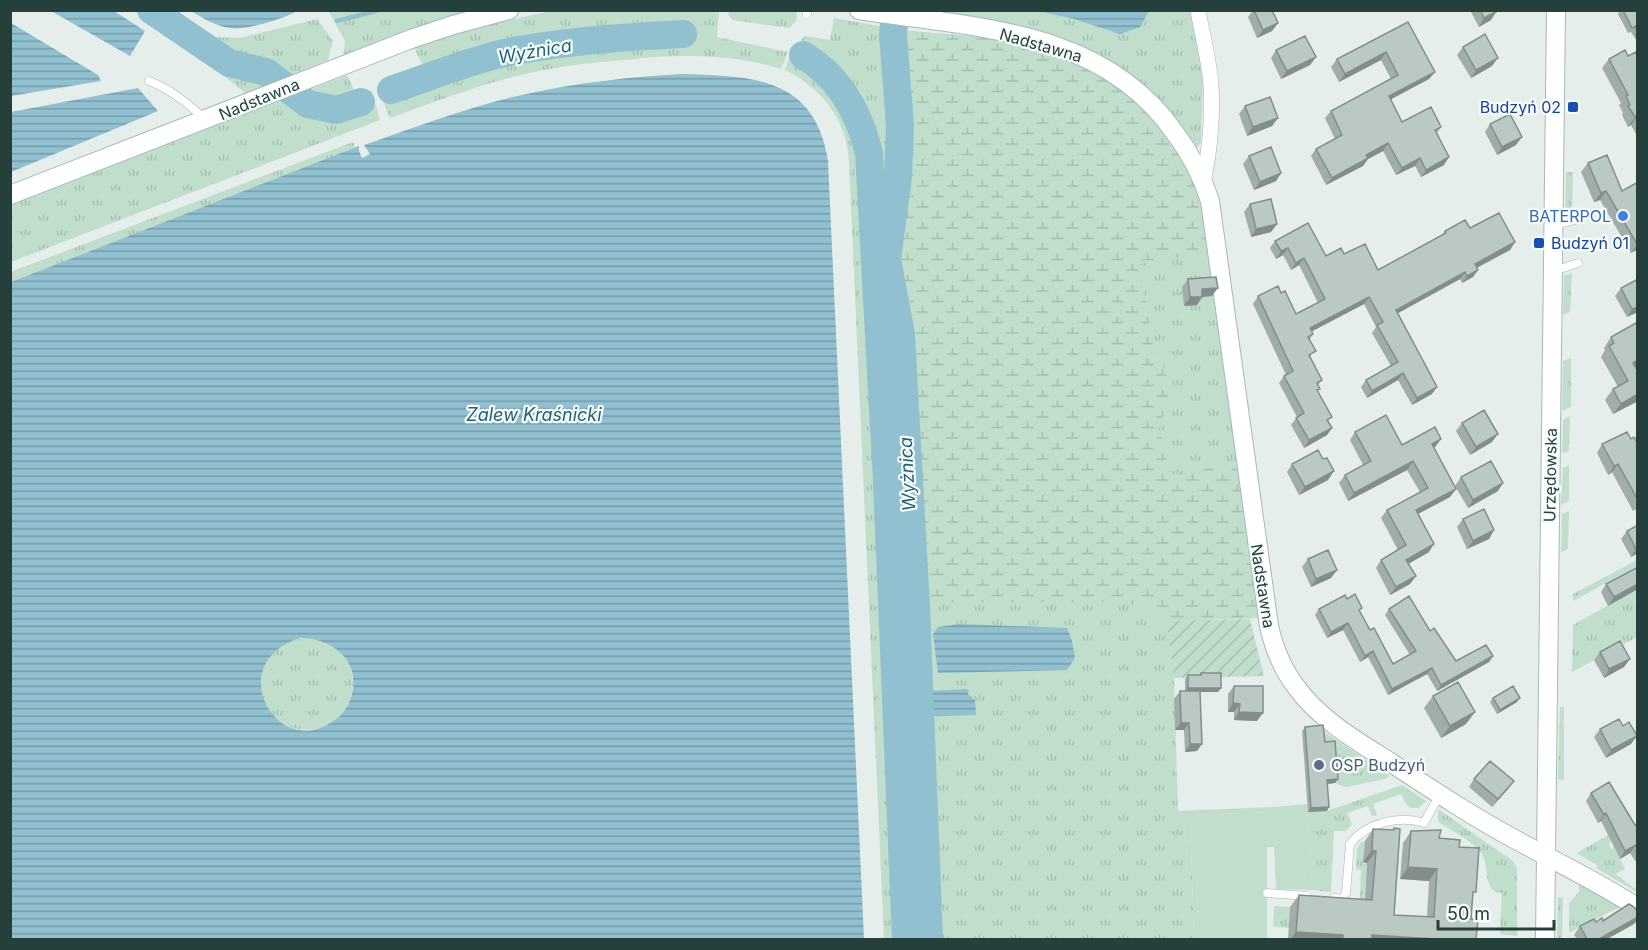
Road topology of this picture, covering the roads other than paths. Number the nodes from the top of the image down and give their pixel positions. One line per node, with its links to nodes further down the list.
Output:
1 (509, 10): 6 (street, Nadstawna)
2 (859, 10): 7 (street, Nadstawna)
3 (1198, 10): 7 (street, Nadstawna)
4 (1556, 10): 10 (street, Urzędowska)
5 (149, 81): 6 (lane)
6 (206, 120): 8 (street, Nadstawna)
7 (1203, 181): 13 (street, Nadstawna)
8 (10, 195)
9 (1579, 219): 10 (lane)
10 (1553, 226): 12 (street, Urzędowska)
11 (1578, 263): 12 (lane)
12 (1552, 271): 16 (street, Urzędowska)
13 (1440, 794): 14 (lane); 16 (street, Nadstawna)
14 (1399, 820): 15 (lane); 19 (lane)
15 (1398, 831)
16 (1545, 855): 20 (street, Nadstawna); 21 (street, Urzędowska)
17 (1267, 893): 18 (lane)
18 (1319, 897)
19 (1331, 898)
20 (1638, 908)
21 (1545, 939)

